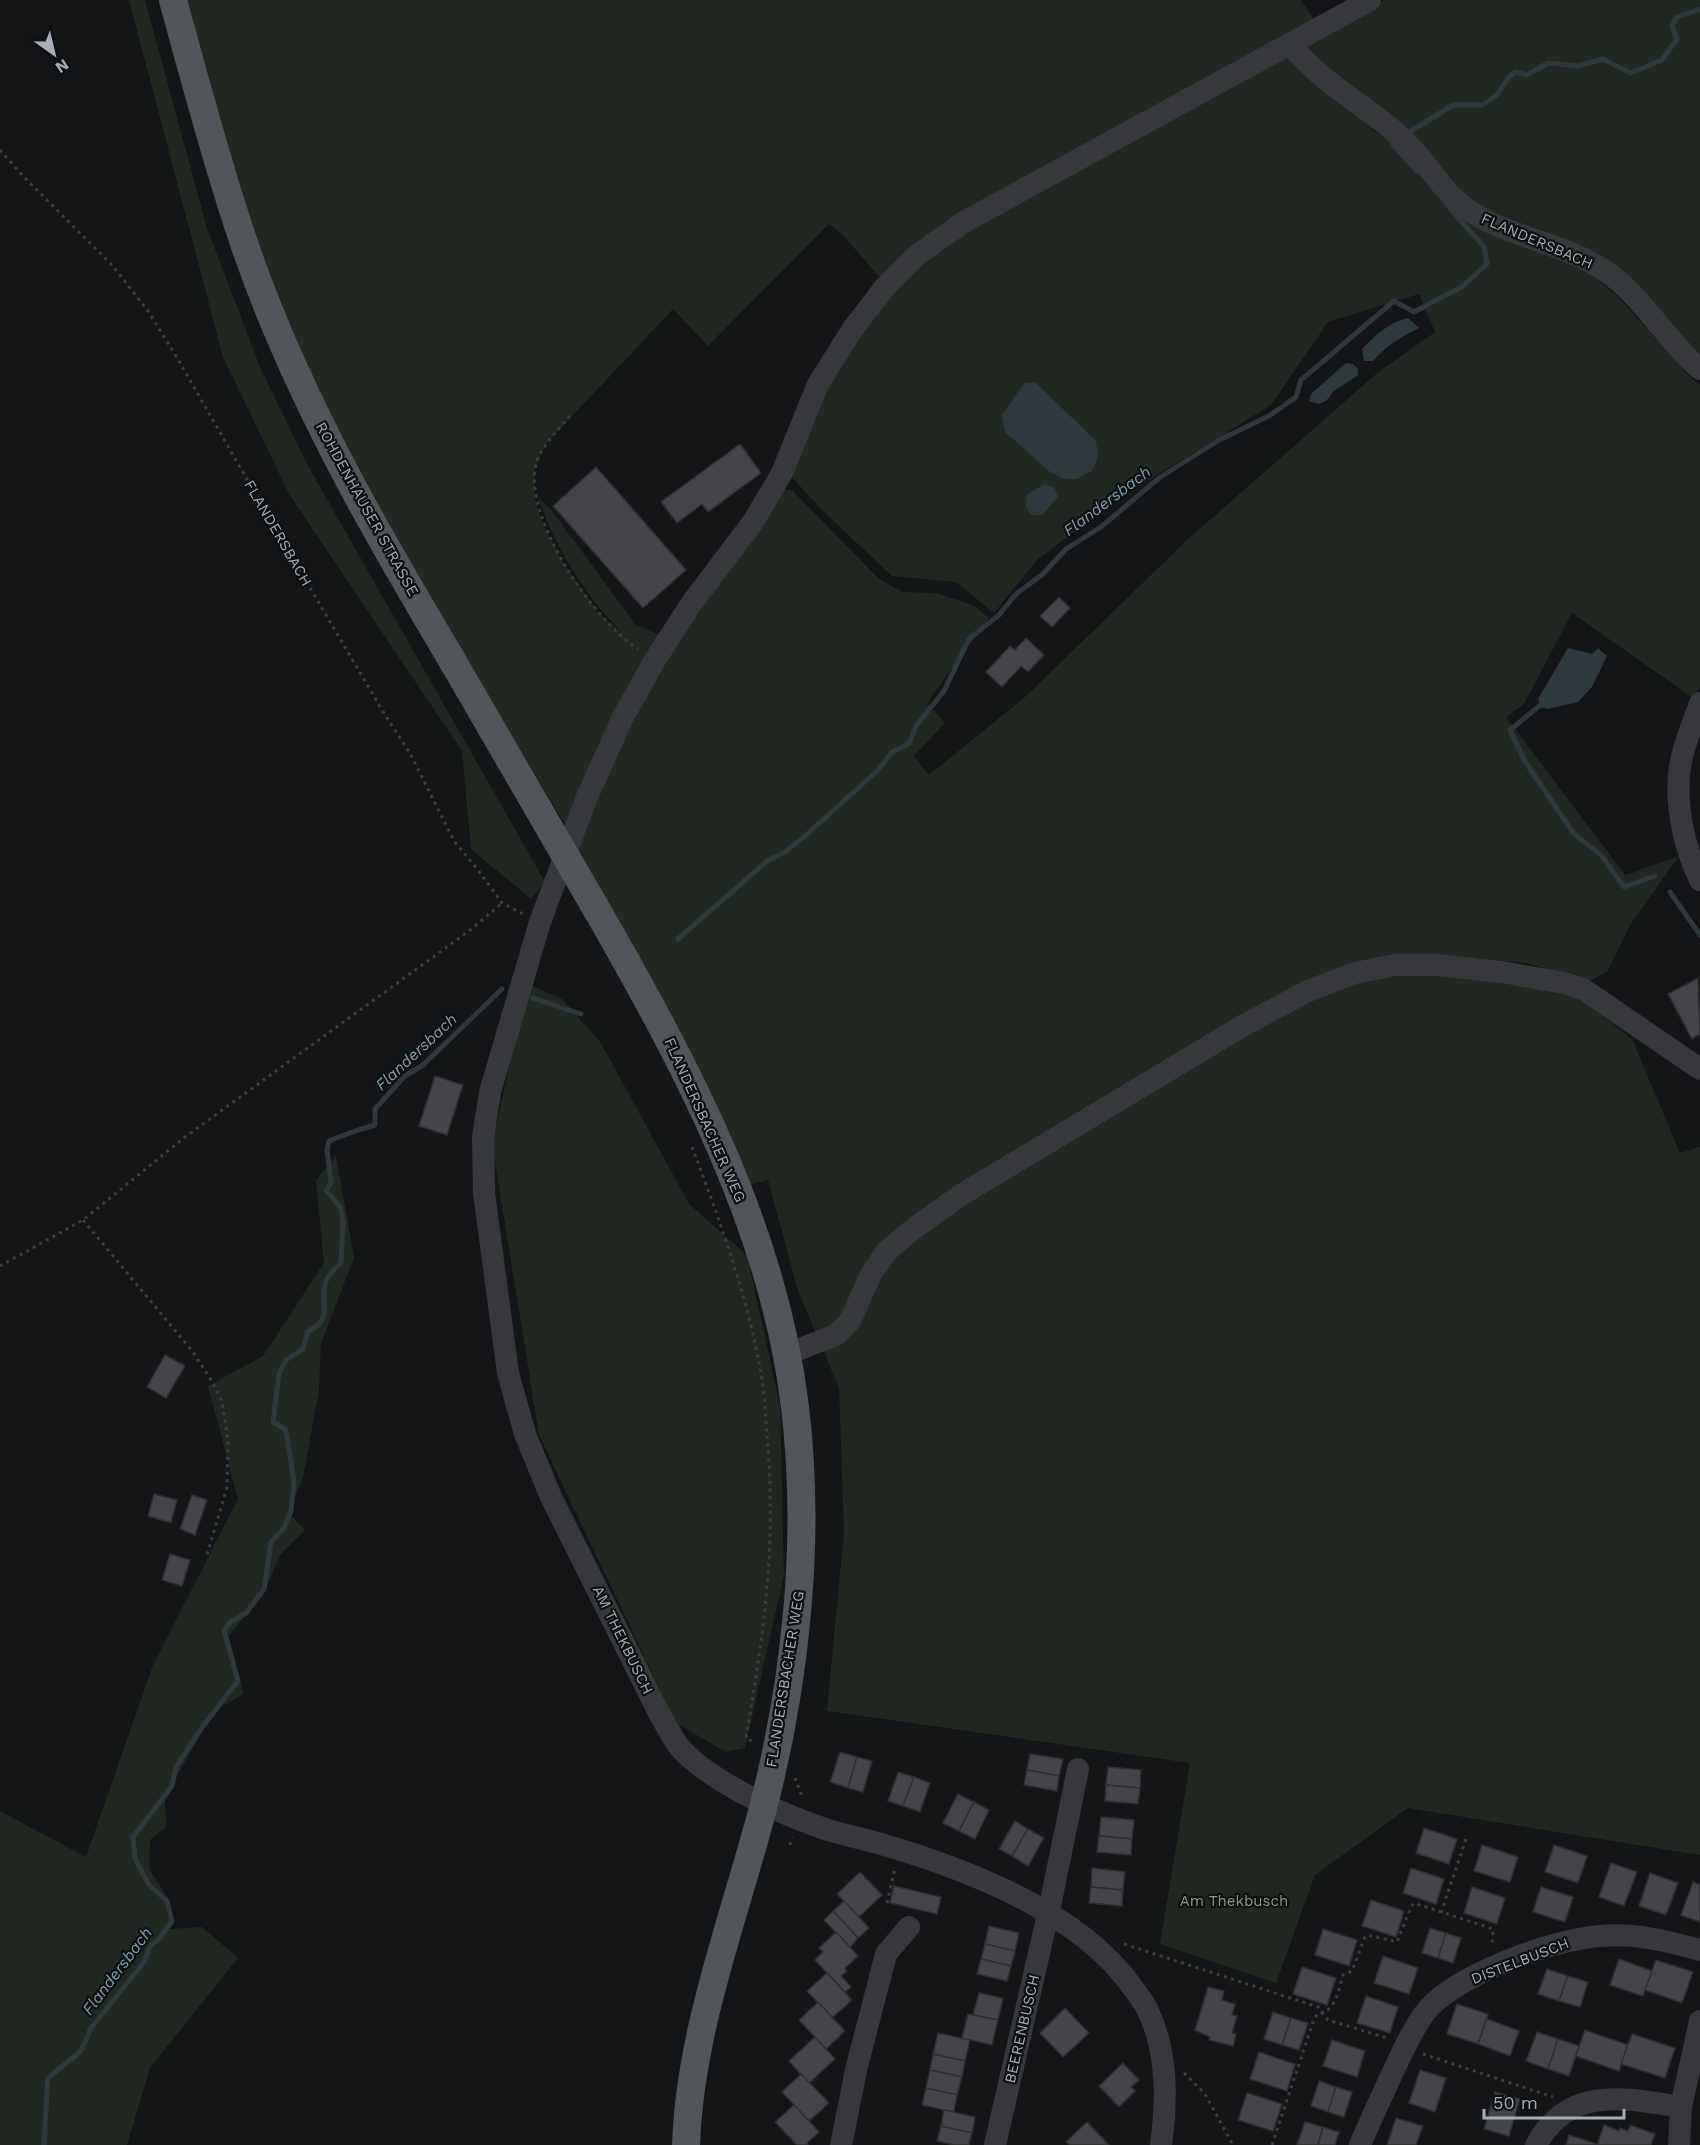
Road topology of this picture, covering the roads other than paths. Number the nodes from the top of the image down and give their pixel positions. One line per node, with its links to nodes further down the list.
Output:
1 (173, 0): 7 (main road, ROHDENHAUSER STRASSE)
2 (1370, 0): 3 (street)
3 (1289, 45): 4 (street, FLANDERSBACH); 11 (street, AM THEKBUSCH)
4 (1700, 369)
5 (1700, 703): 6 (street)
6 (1700, 880)
7 (638, 982): 9 (main road, FLANDERSBACHER WEG)
8 (1700, 1069): 9 (street)
9 (787, 1354): 11 (main road, FLANDERSBACHER WEG)
10 (1078, 1769): 12 (street)
11 (764, 1804): 12 (street, AM THEKBUSCH); 17 (main road, FLANDERSBACHER WEG)
12 (1049, 1912): 19 (street, BEERENBUSCH); 20 (street, AM THEKBUSCH)
13 (909, 1927): 18 (street)
14 (1700, 1950): 21 (street, DISTELBUSCH)
15 (1700, 2021): 16 (street)
16 (1681, 2108): 22 (street); 23 (street)
17 (686, 2145)
18 (841, 2145)
19 (995, 2145)
20 (1161, 2145)
21 (1360, 2145)
22 (1536, 2145)
23 (1679, 2145)

